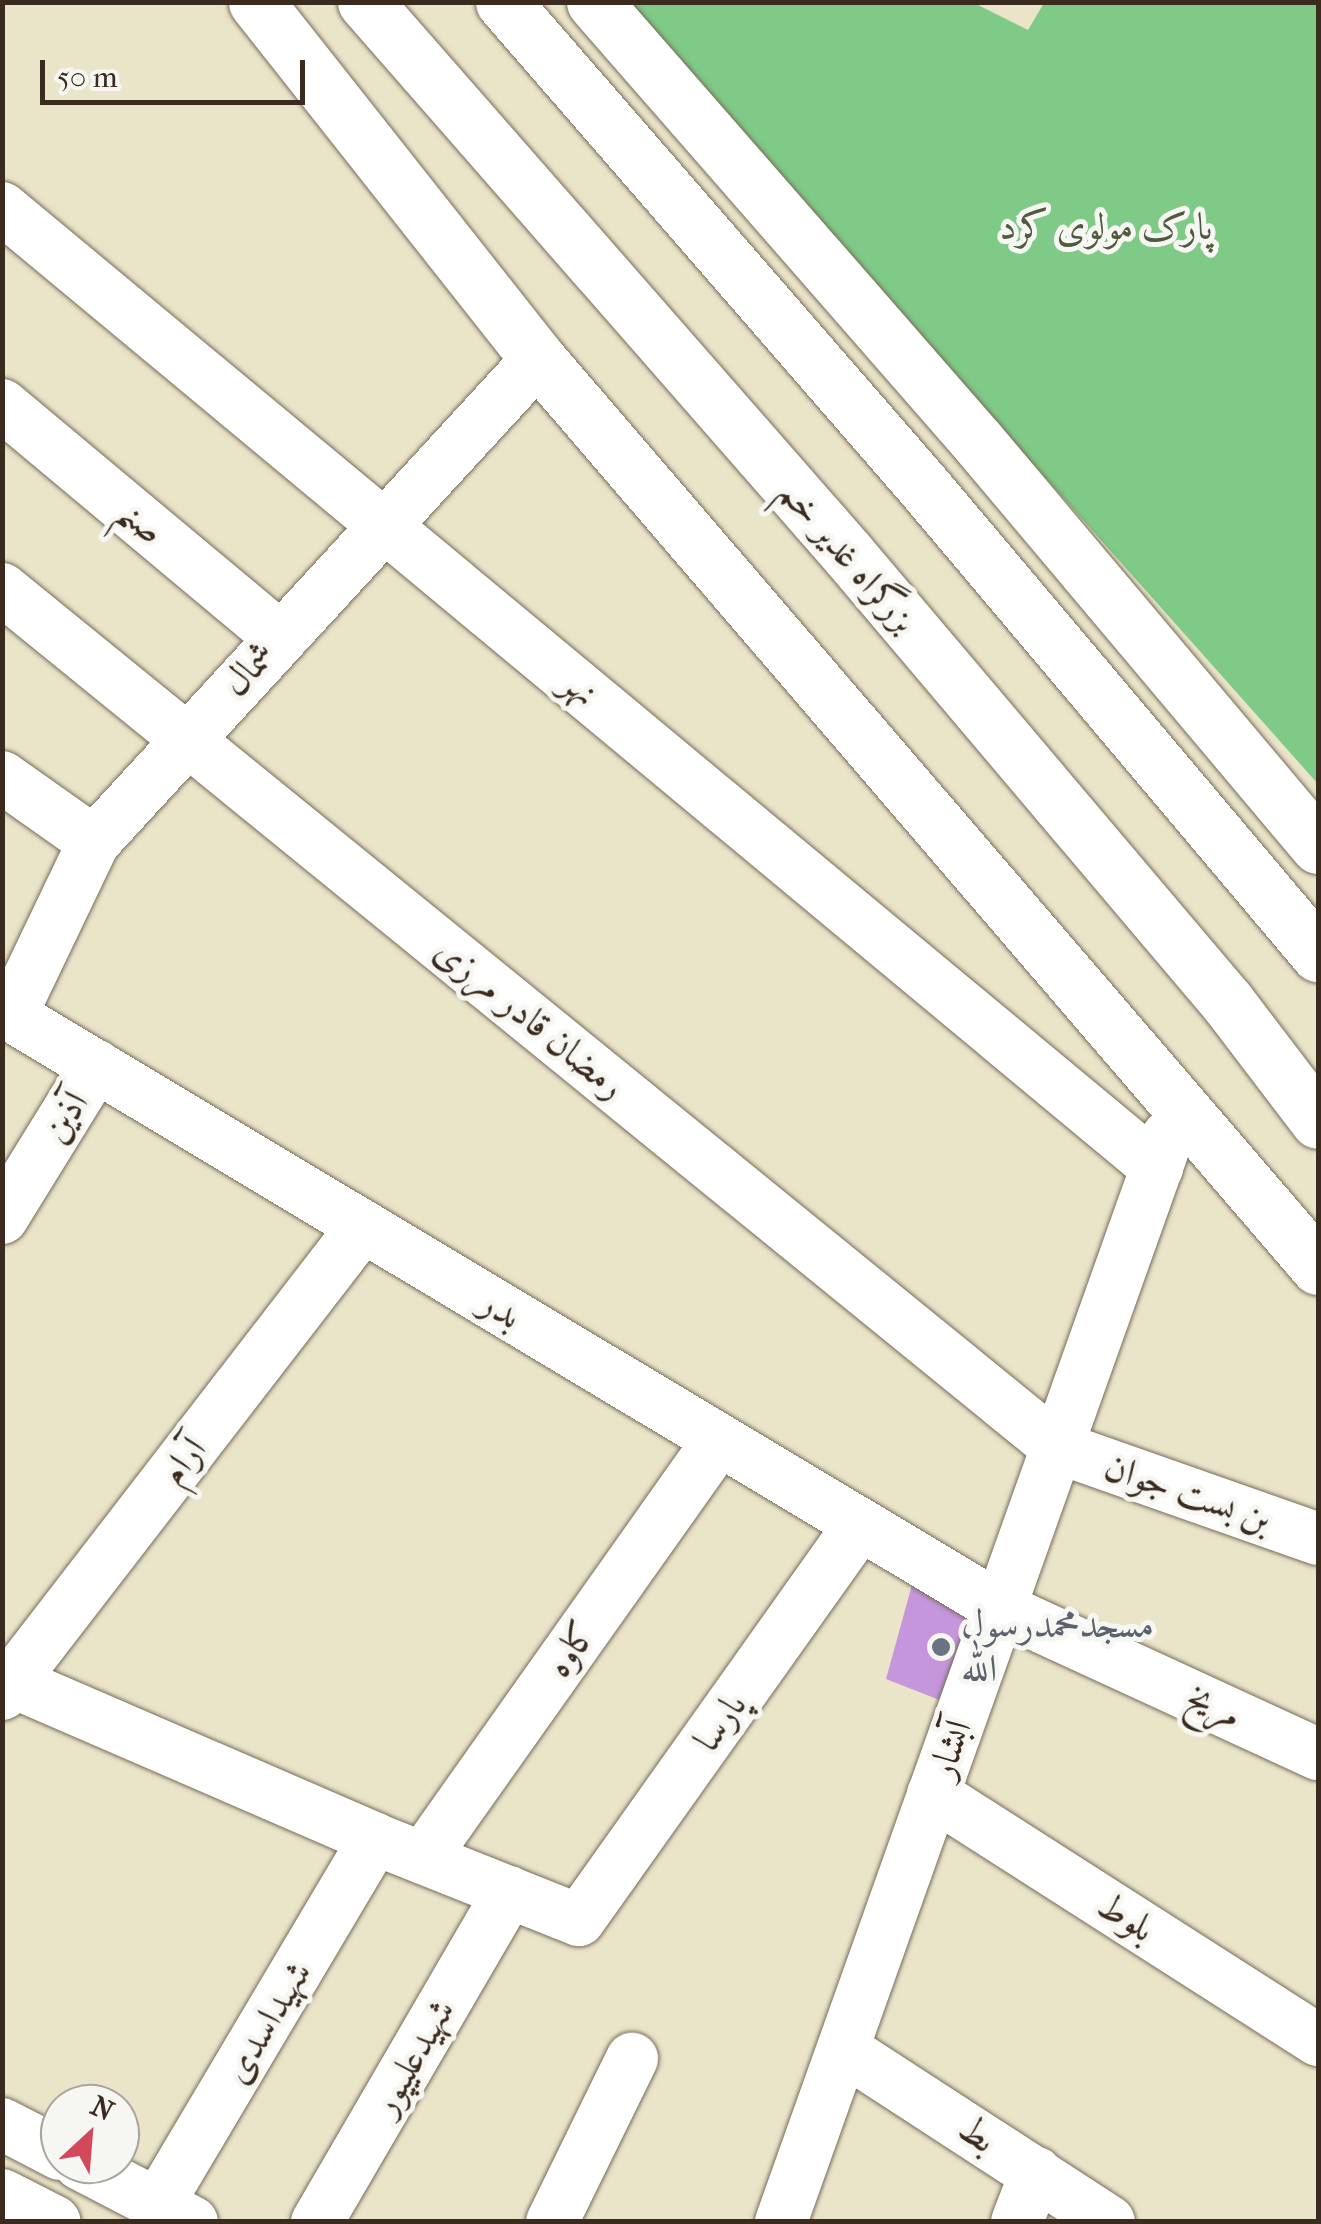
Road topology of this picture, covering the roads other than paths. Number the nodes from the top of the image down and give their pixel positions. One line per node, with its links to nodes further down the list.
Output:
1 (365, 2): 19 (main road, بزرگراه غدیر خم)
2 (504, 2): 15 (main road)
3 (594, 2): 14 (main road)
4 (270, 13): 6 (main road)
5 (2, 208): 8 (street, نهر)
6 (538, 359): 8 (street, شمال); 18 (main road)
7 (2, 405): 10 (street, صنم)
8 (384, 525): 10 (street, شمال); 20 (street, نهر)
9 (2, 590): 11 (street, رمضان قادر مرزی)
10 (279, 637): 11 (street, شمال)
11 (186, 738): 13 (street, شمال); 25 (street, رمضان قادر مرزی)
12 (2, 777): 13 (street)
13 (94, 842): 16 (street, شمال)
14 (1318, 846)
15 (1318, 954)
16 (7, 1012): 17 (street, بدر)
17 (96, 1066): 21 (street, آذین); 22 (street, بدر)
18 (1179, 1106): 20 (street, آبشار); 23 (main road)
19 (1318, 1121)
20 (1157, 1168): 25 (street, آبشار)
21 (2, 1218)
22 (363, 1226): 24 (street, بدر); 29 (street, آرام)
23 (1318, 1267)
24 (719, 1440): 26 (street, بدر); 33 (street, کاوه)
25 (1058, 1447): 27 (street, بن بست جوان); 28 (street, آبشار)
26 (860, 1525): 28 (street, بدر); 34 (street, پارسا)
27 (1318, 1539)
28 (1000, 1608): 30 (street, مریخ); 31 (street, آبشار)
29 (8, 1688): 32 (street)
30 (1318, 1754)
31 (934, 1794): 35 (street, بلوط); 36 (street, آبشار)
32 (375, 1840): 33 (street); 43 (street, شهیداسدی)
33 (423, 1858): 34 (street)
34 (508, 1892): 45 (street, شهیدعلیپور)
35 (1318, 2040)
36 (843, 2048): 40 (street, بط); 47 (street, آبشار)
37 (632, 2059): 46 (street)
38 (2, 2124): 39 (street)
39 (40, 2144)
40 (1036, 2172): 48 (street); 49 (street, بط)
41 (119, 2184): 43 (street)
42 (2, 2195): 44 (street)
43 (175, 2213)
44 (55, 2222)
45 (317, 2222)
46 (552, 2222)
47 (781, 2222)
48 (1017, 2222)
49 (1109, 2222)

